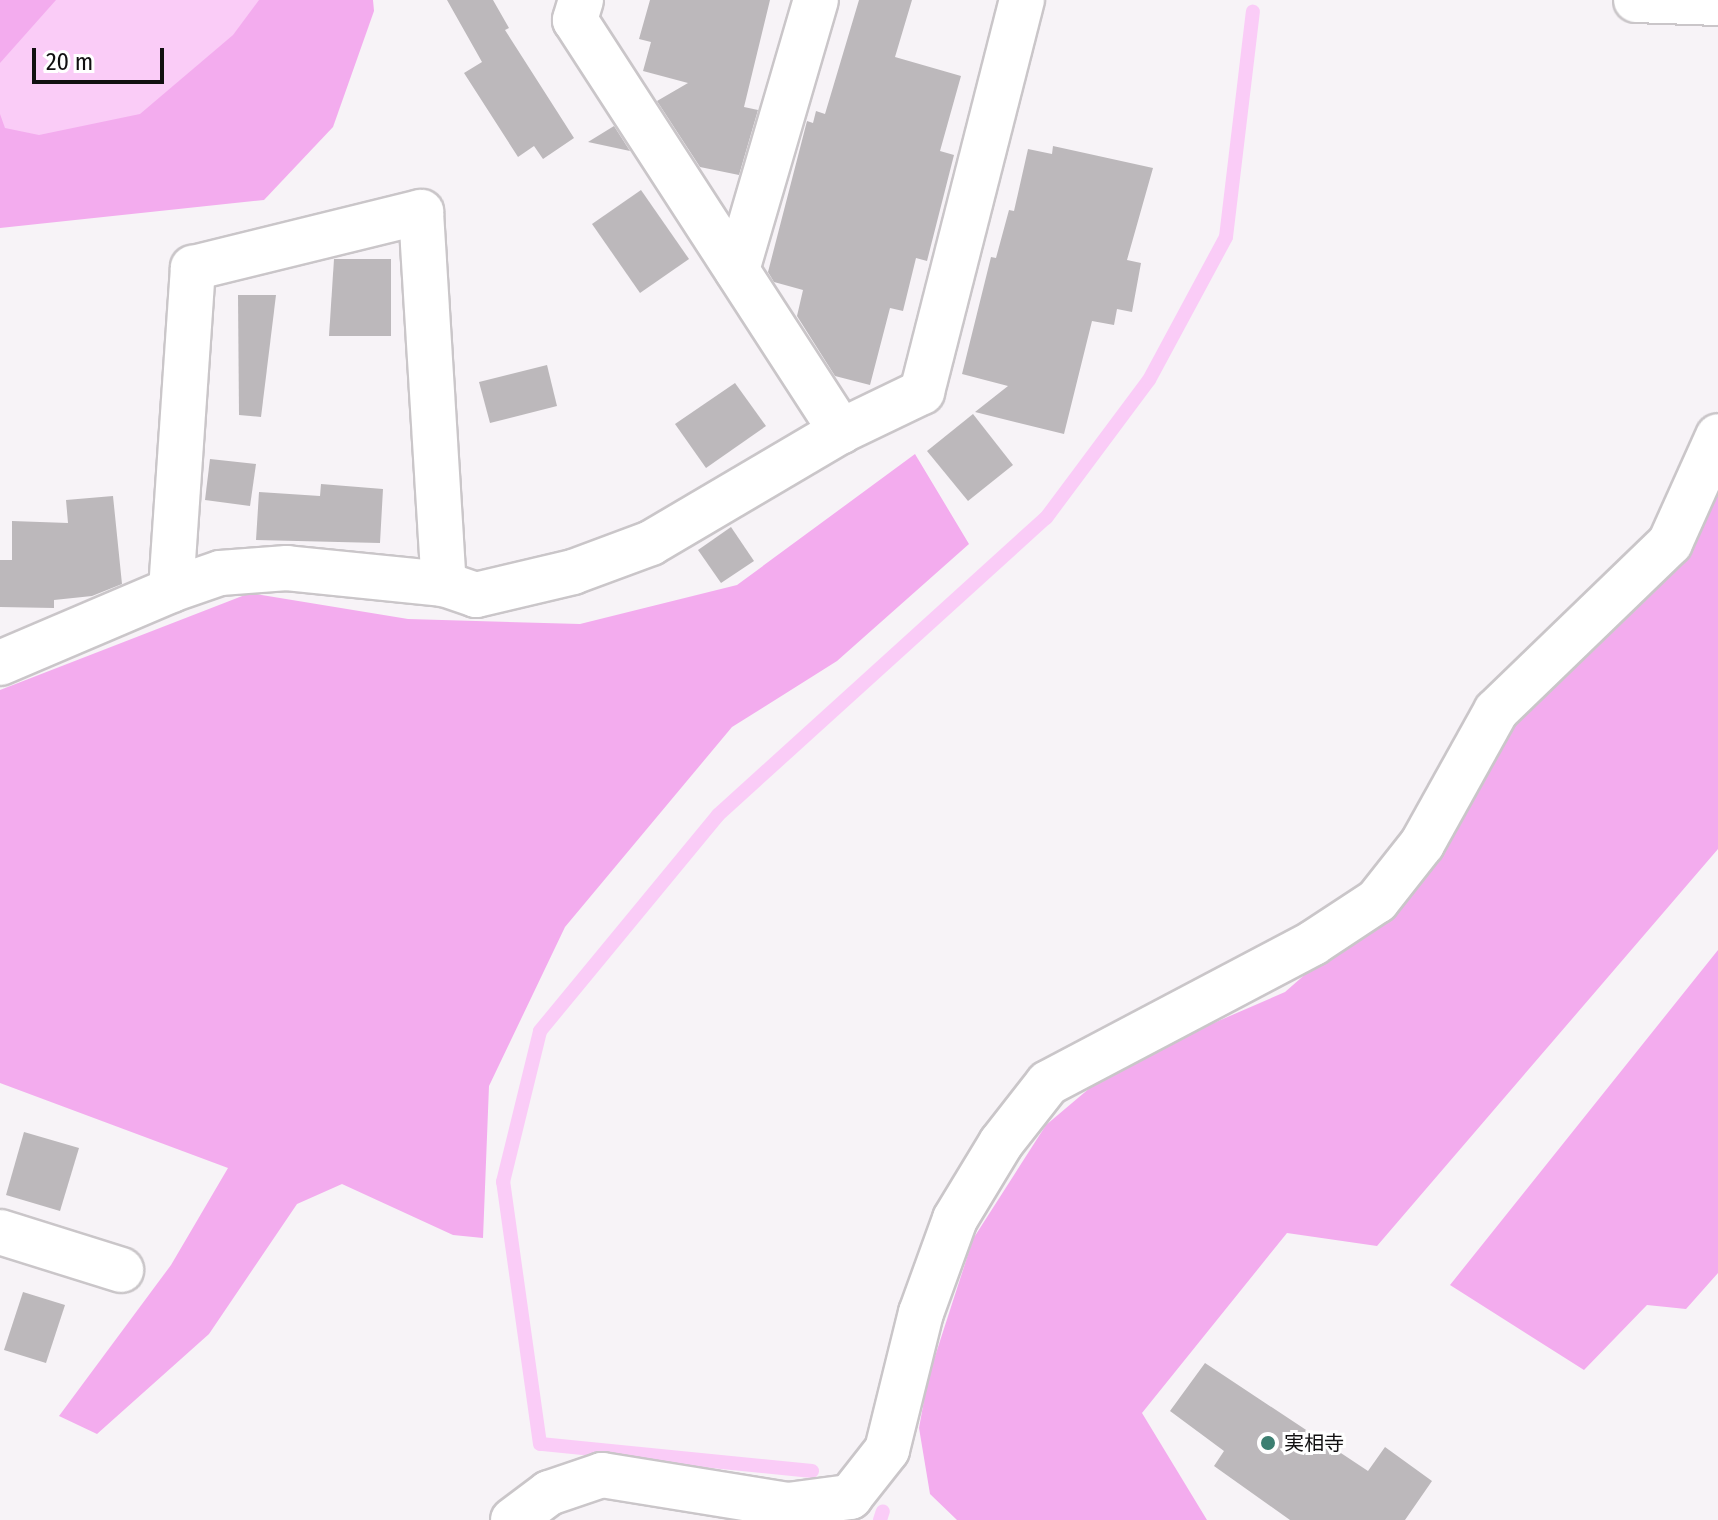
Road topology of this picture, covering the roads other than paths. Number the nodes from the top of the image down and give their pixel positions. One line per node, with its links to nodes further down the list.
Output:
1 (581, 0): 6 (street)
2 (816, 0): 6 (street)
3 (1022, 0): 7 (street)
4 (1636, 0): 5 (street)
5 (1718, 3)
6 (737, 270): 7 (street)
7 (841, 431): 9 (street)
8 (1718, 436): 14 (street)
9 (444, 584): 10 (street); 10 (street)
10 (171, 590): 11 (street)
11 (0, 663)
12 (0, 1232): 13 (street)
13 (121, 1270)
14 (513, 1520)

